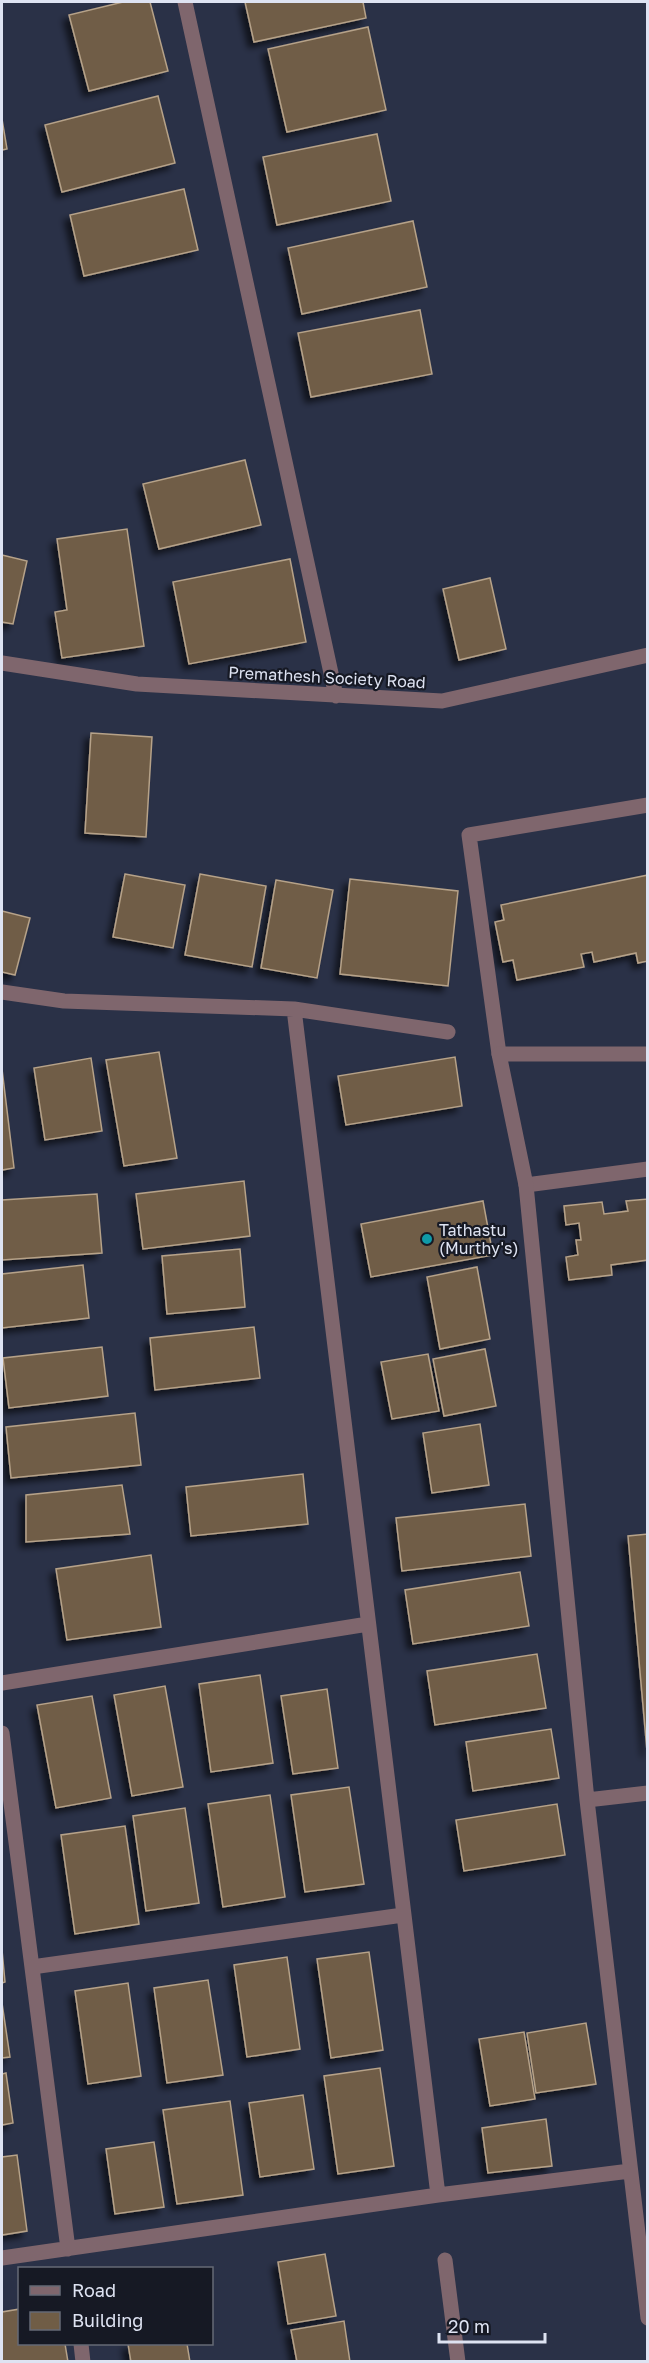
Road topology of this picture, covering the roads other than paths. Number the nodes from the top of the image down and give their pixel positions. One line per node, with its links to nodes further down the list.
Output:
1 (185, 2): 4 (street)
2 (648, 655): 4 (street, Premathesh Society Road)
3 (2, 663): 4 (street, Premathesh Society Road)
4 (336, 696)
5 (648, 805): 9 (street)
6 (2, 992): 7 (street)
7 (294, 1010): 8 (street); 13 (street)
8 (448, 1032)
9 (498, 1054): 10 (street); 12 (street)
10 (648, 1054)
11 (648, 1169): 12 (street)
12 (526, 1185): 17 (street)
13 (368, 1624): 14 (street); 18 (street)
14 (2, 1683)
15 (2, 1733): 19 (street)
16 (648, 1793): 17 (street)
17 (587, 1800): 20 (street)
18 (403, 1915): 19 (street); 21 (street)
19 (32, 1967): 22 (street)
20 (630, 2171): 21 (street); 25 (street)
21 (438, 2195): 22 (street)
22 (68, 2249): 23 (street)
23 (2, 2258)
24 (445, 2259): 28 (street)
25 (648, 2318)
26 (81, 2345): 27 (street)
27 (83, 2361)
28 (458, 2361)

